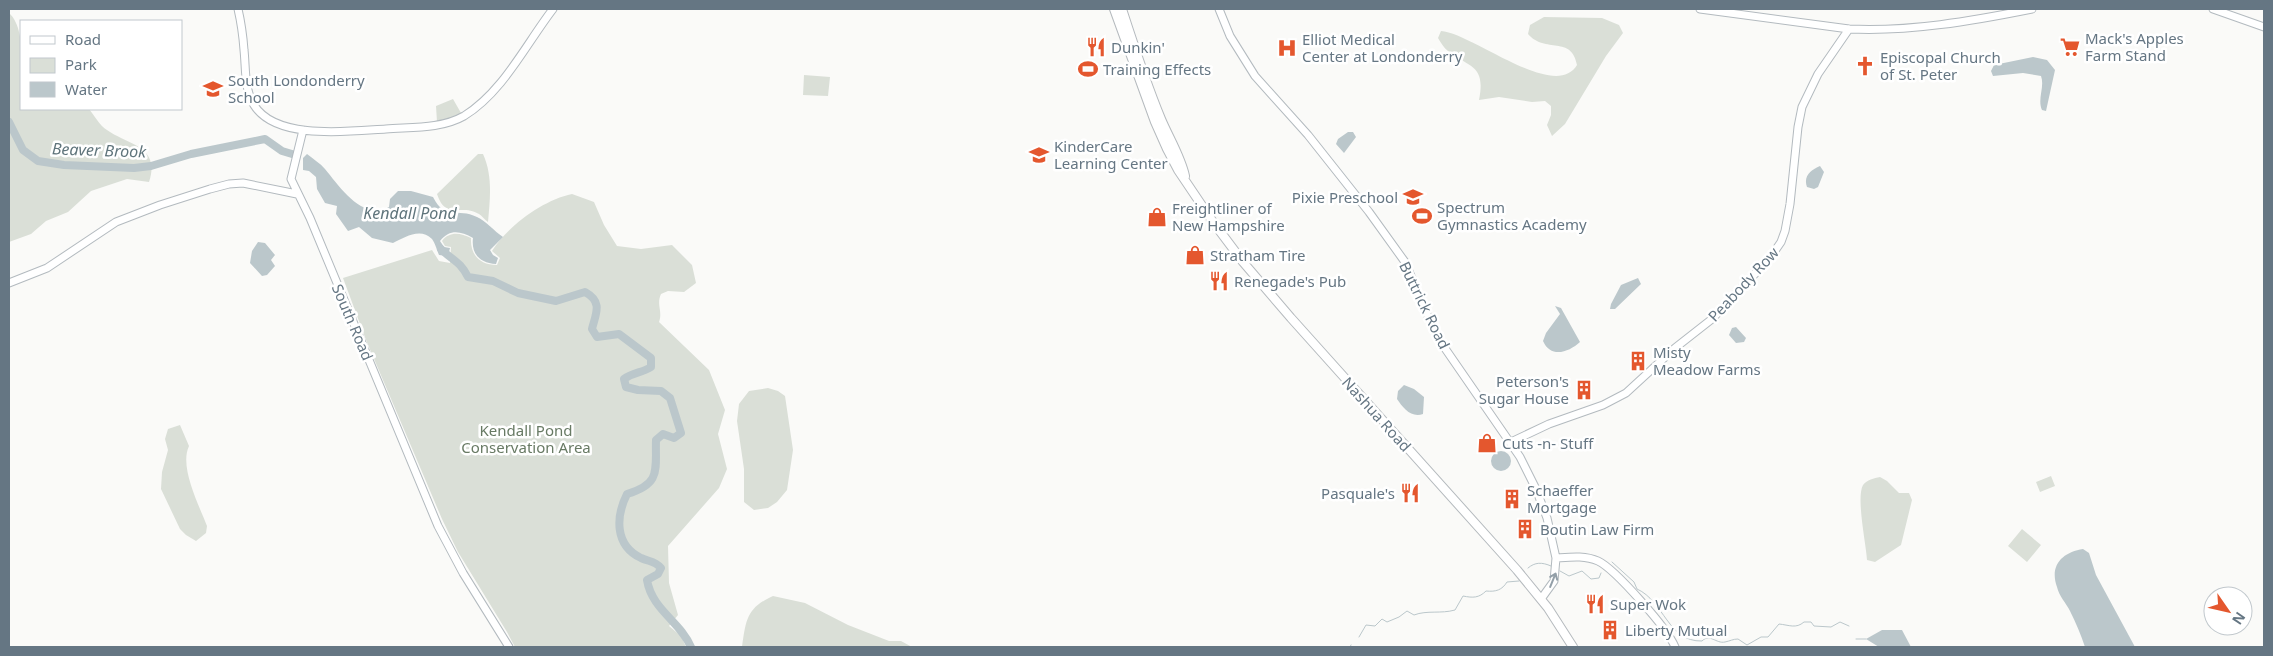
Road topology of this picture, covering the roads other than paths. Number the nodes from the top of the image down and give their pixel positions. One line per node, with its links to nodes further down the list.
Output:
1 (238, 9): 11 (street)
2 (553, 9): 11 (street)
3 (1114, 9): 12 (main road, Nashua Road)
4 (1122, 9): 12 (main road, Nashua Road)
5 (1219, 9): 17 (street, Buttrick Road)
6 (1700, 9): 10 (street)
7 (2032, 9): 10 (street)
8 (2213, 9): 9 (street)
9 (2264, 27)
10 (1849, 29): 17 (street, Peabody Row)
11 (303, 130): 13 (street)
12 (1185, 178): 19 (main road, Nashua Road)
13 (291, 179): 14 (street); 15 (street, South Road)
14 (277, 188): 15 (street); 16 (street)
15 (297, 194): 20 (street, South Road)
16 (9, 283)
17 (1512, 442): 18 (street, Buttrick Road)
18 (1556, 558): 19 (street, Buttrick Road, one-way to 18); 22 (street)
19 (1541, 599): 21 (main road, Nashua Road)
20 (509, 647)
21 (1573, 647)
22 (1675, 647)

